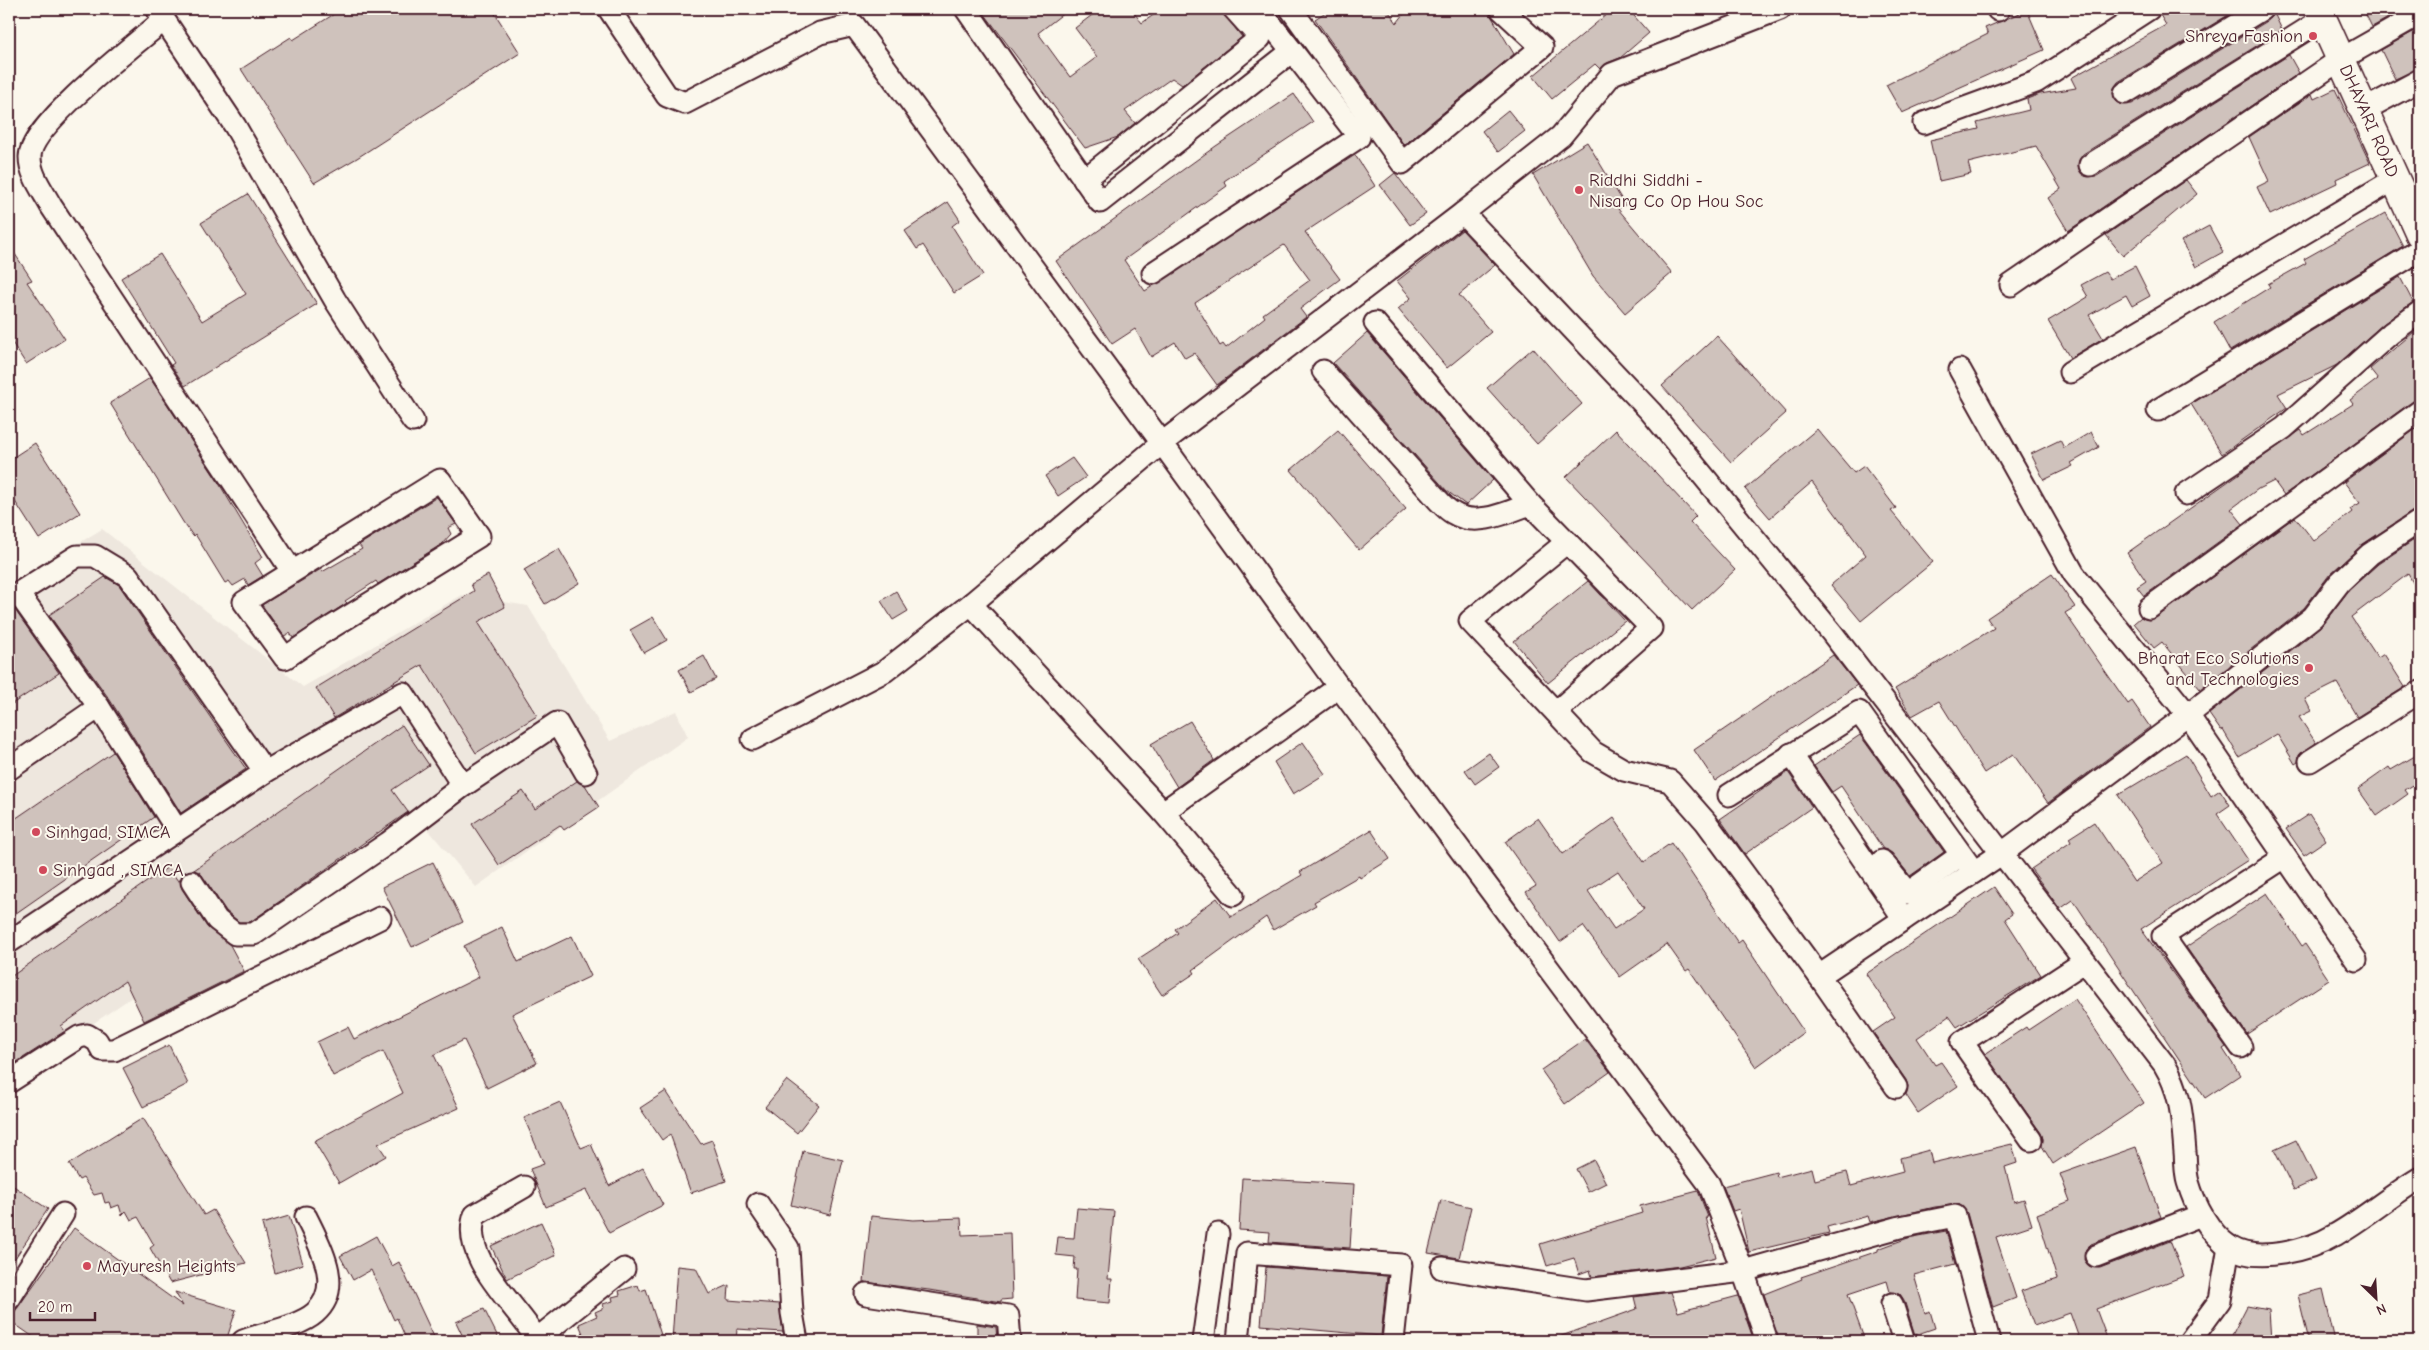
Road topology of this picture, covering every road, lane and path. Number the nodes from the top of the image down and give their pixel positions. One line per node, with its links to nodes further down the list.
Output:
1 (609, 9): 35 (street)
2 (966, 9): 21 (street)
3 (1234, 9): 21 (street)
4 (1259, 9): 13 (street)
5 (1291, 9): 6 (street)
6 (1501, 9)
7 (1780, 9): 22 (street)
8 (2149, 9): 18 (street)
9 (2262, 9): 16 (street)
10 (2323, 13): 14 (main road, DHAYARI ROAD); 19 (street)
11 (161, 14): 34 (street); 40 (street)
12 (2420, 14): 14 (street)
13 (1292, 52): 21 (street); 25 (street)
14 (2341, 59): 17 (main road, DHAYARI ROAD); 26 (street)
15 (2420, 80): 17 (street)
16 (2125, 93)
17 (2364, 110): 20 (main road, DHAYARI ROAD)
18 (1924, 123)
19 (2090, 165)
20 (2396, 179): 23 (main road, DHAYARI ROAD); 31 (street)
21 (1084, 180)
22 (1464, 213): 35 (street); 59 (street)
23 (2417, 219)
24 (2420, 250): 32 (street)
25 (1153, 273)
26 (2010, 285)
27 (2420, 312): 36 (street)
28 (1375, 323): 37 (street)
29 (1960, 370): 48 (street)
30 (1323, 371): 37 (street)
31 (2070, 372)
32 (2158, 410)
33 (2420, 410): 43 (street)
34 (412, 421)
35 (1162, 444): 42 (street); 44 (street)
36 (2186, 494)
37 (1530, 504): 39 (street)
38 (2420, 521): 48 (street)
39 (1567, 542): 47 (street); 47 (street)
40 (292, 571): 40 (street)
41 (13, 596): 46 (street); 53 (street)
42 (971, 604): 49 (street); 57 (street)
43 (2149, 608)
44 (1339, 687): 57 (street); 87 (street)
45 (2420, 692): 51 (street)
46 (99, 707): 52 (street); 58 (street)
47 (1556, 712): 71 (street)
48 (2188, 715): 59 (street); 61 (street)
49 (753, 739)
50 (1792, 754): 56 (street); 60 (street); 67 (street)
51 (2310, 761)
52 (9, 769)
53 (265, 772): 55 (street); 58 (street)
54 (586, 773): 55 (street)
55 (463, 786): 64 (street)
56 (1729, 795)
57 (1163, 812): 65 (street)
58 (177, 830): 68 (street)
59 (2002, 854): 63 (street); 70 (street)
60 (1961, 855): 62 (street); 63 (street)
61 (2285, 858): 69 (street); 72 (street)
62 (1882, 861)
63 (1974, 872): 67 (street)
64 (192, 882)
65 (1233, 896)
66 (380, 918): 73 (street)
67 (1904, 919): 71 (street)
68 (9, 942)
69 (2356, 960)
70 (2084, 962): 75 (street); 80 (street)
71 (1819, 976): 74 (street)
72 (2241, 1047)
73 (9, 1082)
74 (1896, 1087)
75 (2030, 1140)
76 (2420, 1178): 83 (street)
77 (524, 1187): 91 (street)
78 (758, 1204): 93 (street)
79 (63, 1214): 89 (street)
80 (2200, 1216): 83 (street); 84 (street)
81 (306, 1217): 92 (street)
82 (1218, 1234): 95 (street)
83 (2229, 1246): 101 (street)
84 (2096, 1256)
85 (1442, 1268): 87 (street)
86 (624, 1269): 91 (street)
87 (1743, 1271): 98 (street); 100 (street)
88 (866, 1294): 94 (street)
89 (9, 1299)
90 (1892, 1304): 99 (street)
91 (538, 1340)
92 (243, 1341)
93 (797, 1341)
94 (1010, 1341)
95 (1203, 1341)
96 (1238, 1341): 97 (street)
97 (1393, 1341)
98 (1767, 1341)
99 (1904, 1341)
100 (1988, 1341)
101 (2190, 1341)

